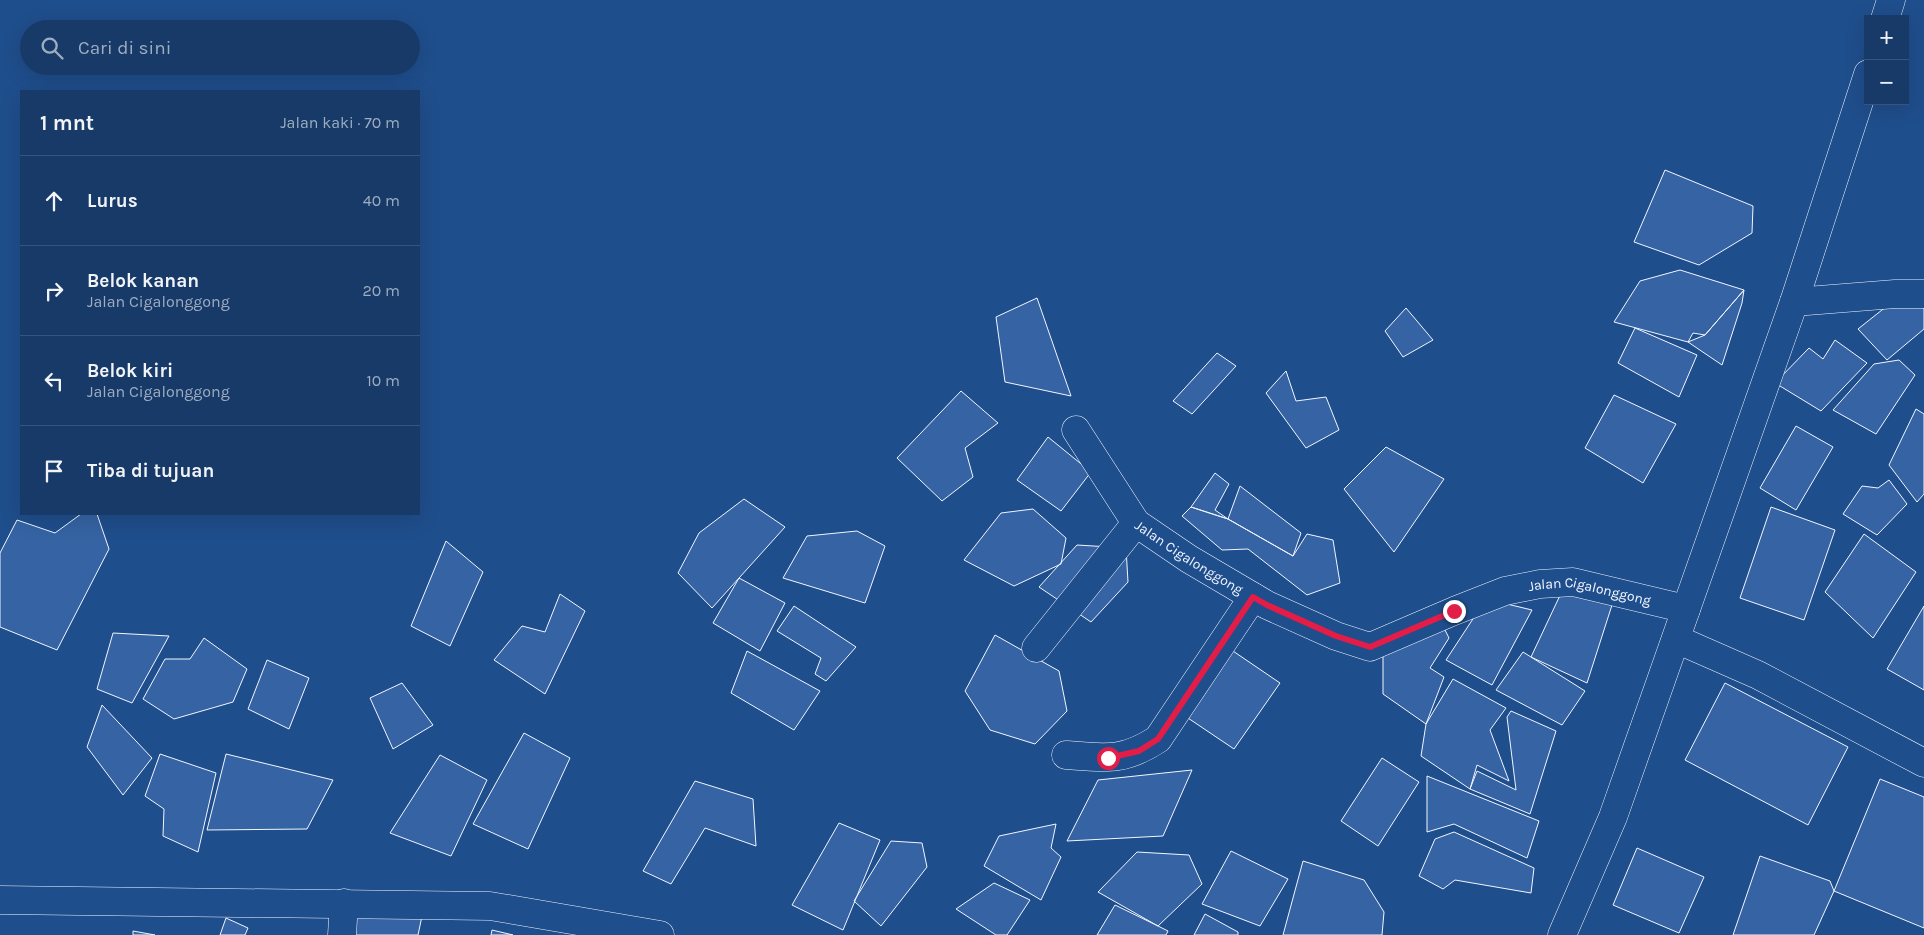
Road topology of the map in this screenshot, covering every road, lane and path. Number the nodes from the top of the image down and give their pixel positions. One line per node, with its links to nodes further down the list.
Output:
1 (1892, 0): 2 (street)
2 (1887, 15)
3 (1864, 86): 5 (street)
4 (1924, 294): 5 (street)
5 (1794, 302): 9 (street)
6 (1076, 430): 7 (street, Jalan Cigalonggong)
7 (1136, 522): 8 (street, Jalan Cigalonggong); 11 (street)
8 (1253, 597): 9 (street, Jalan Cigalonggong); 12 (street)
9 (1686, 609): 10 (street)
10 (1676, 638): 13 (street); 18 (street)
11 (1036, 648)
12 (1066, 755)
13 (1924, 763)
14 (0, 900): 15 (street)
15 (344, 903): 16 (street); 17 (street)
16 (342, 935)
17 (660, 935)
18 (1562, 935)

